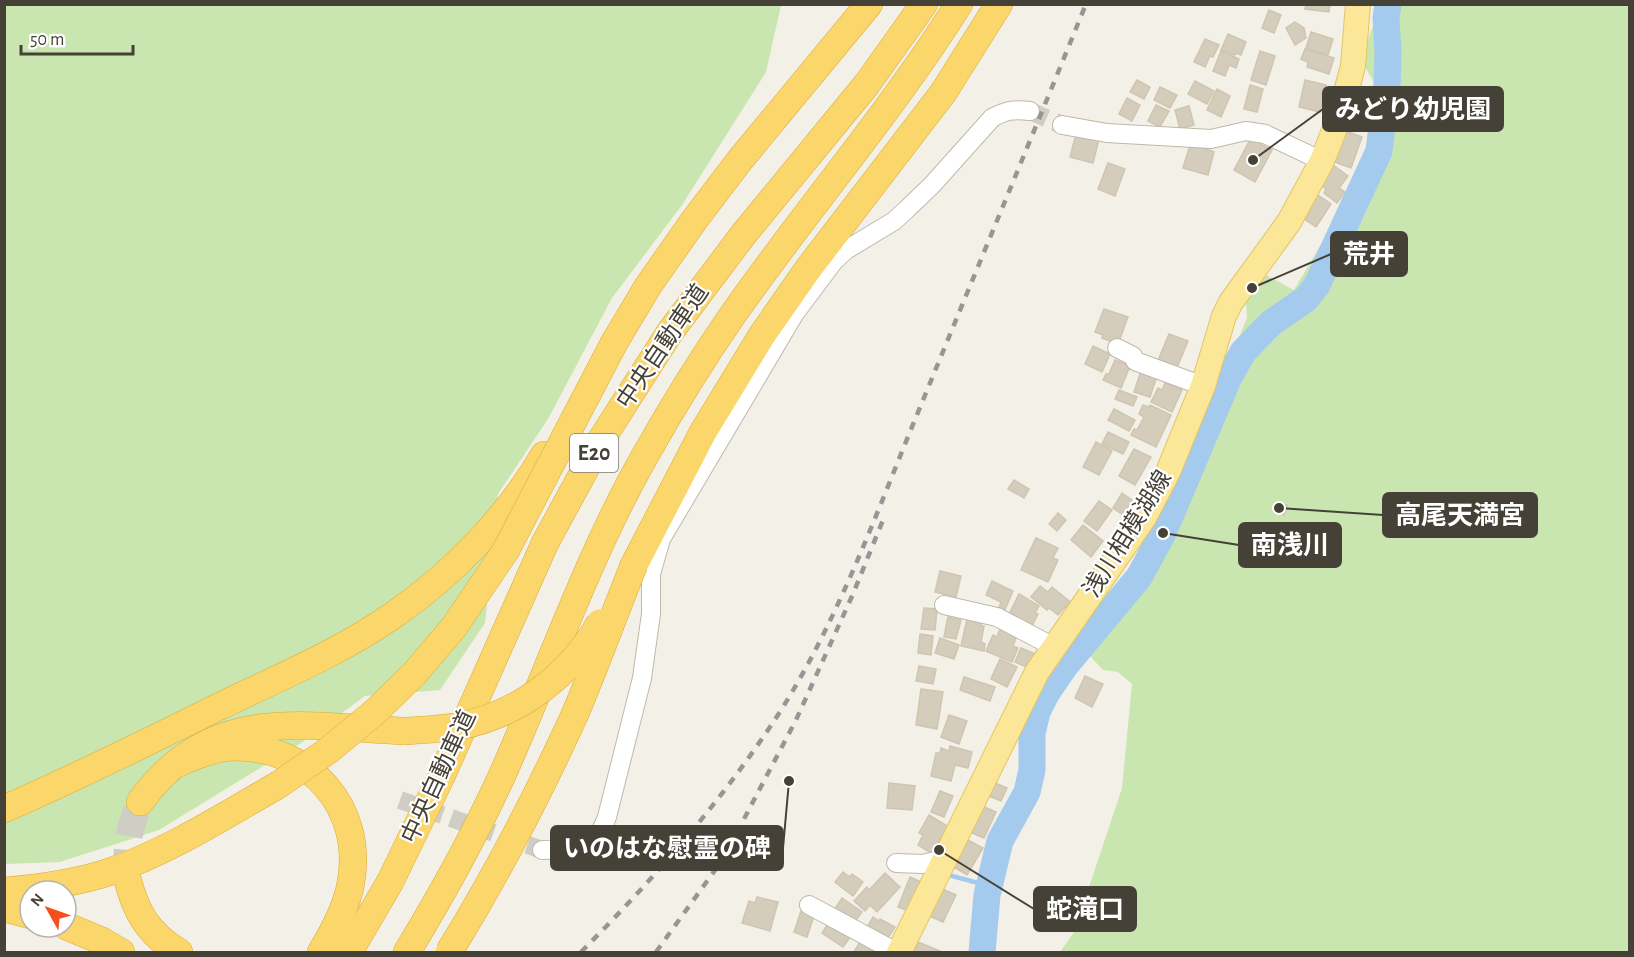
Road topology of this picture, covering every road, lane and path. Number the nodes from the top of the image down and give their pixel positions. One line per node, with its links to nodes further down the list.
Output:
1 (869, 4): 9 (highway, bridge)
2 (924, 4): 28 (highway, 中央自動車道 / E20)
3 (959, 4): 29 (highway, 中央自動車道 / E20)
4 (999, 4): 12 (highway)
5 (1358, 4): 8 (main road, 浅川相模湖線)
6 (1030, 111): 18 (street)
7 (1062, 125): 8 (street)
8 (1323, 160): 11 (main road, 浅川相模湖線)
9 (648, 286): 17 (highway, bridge); 22 (highway, bridge)
10 (1117, 348): 11 (street)
11 (1203, 386): 14 (main road, 浅川相模湖線)
12 (634, 565): 15 (highway, bridge); 30 (highway, bridge)
13 (944, 604): 14 (street)
14 (1054, 647): 19 (main road, 浅川相模湖線)
15 (174, 765): 16 (highway); 27 (highway)
16 (140, 802)
17 (4, 809)
18 (542, 850)
19 (945, 859): 20 (street); 31 (main road, 浅川相模湖線)
20 (896, 863)
21 (127, 878): 26 (highway)
22 (4, 891)
23 (809, 905): 31 (street)
24 (78, 931): 25 (highway)
25 (121, 952)
26 (179, 952)
27 (321, 952)
28 (350, 952)
29 (407, 952)
30 (449, 952)
31 (897, 952)

